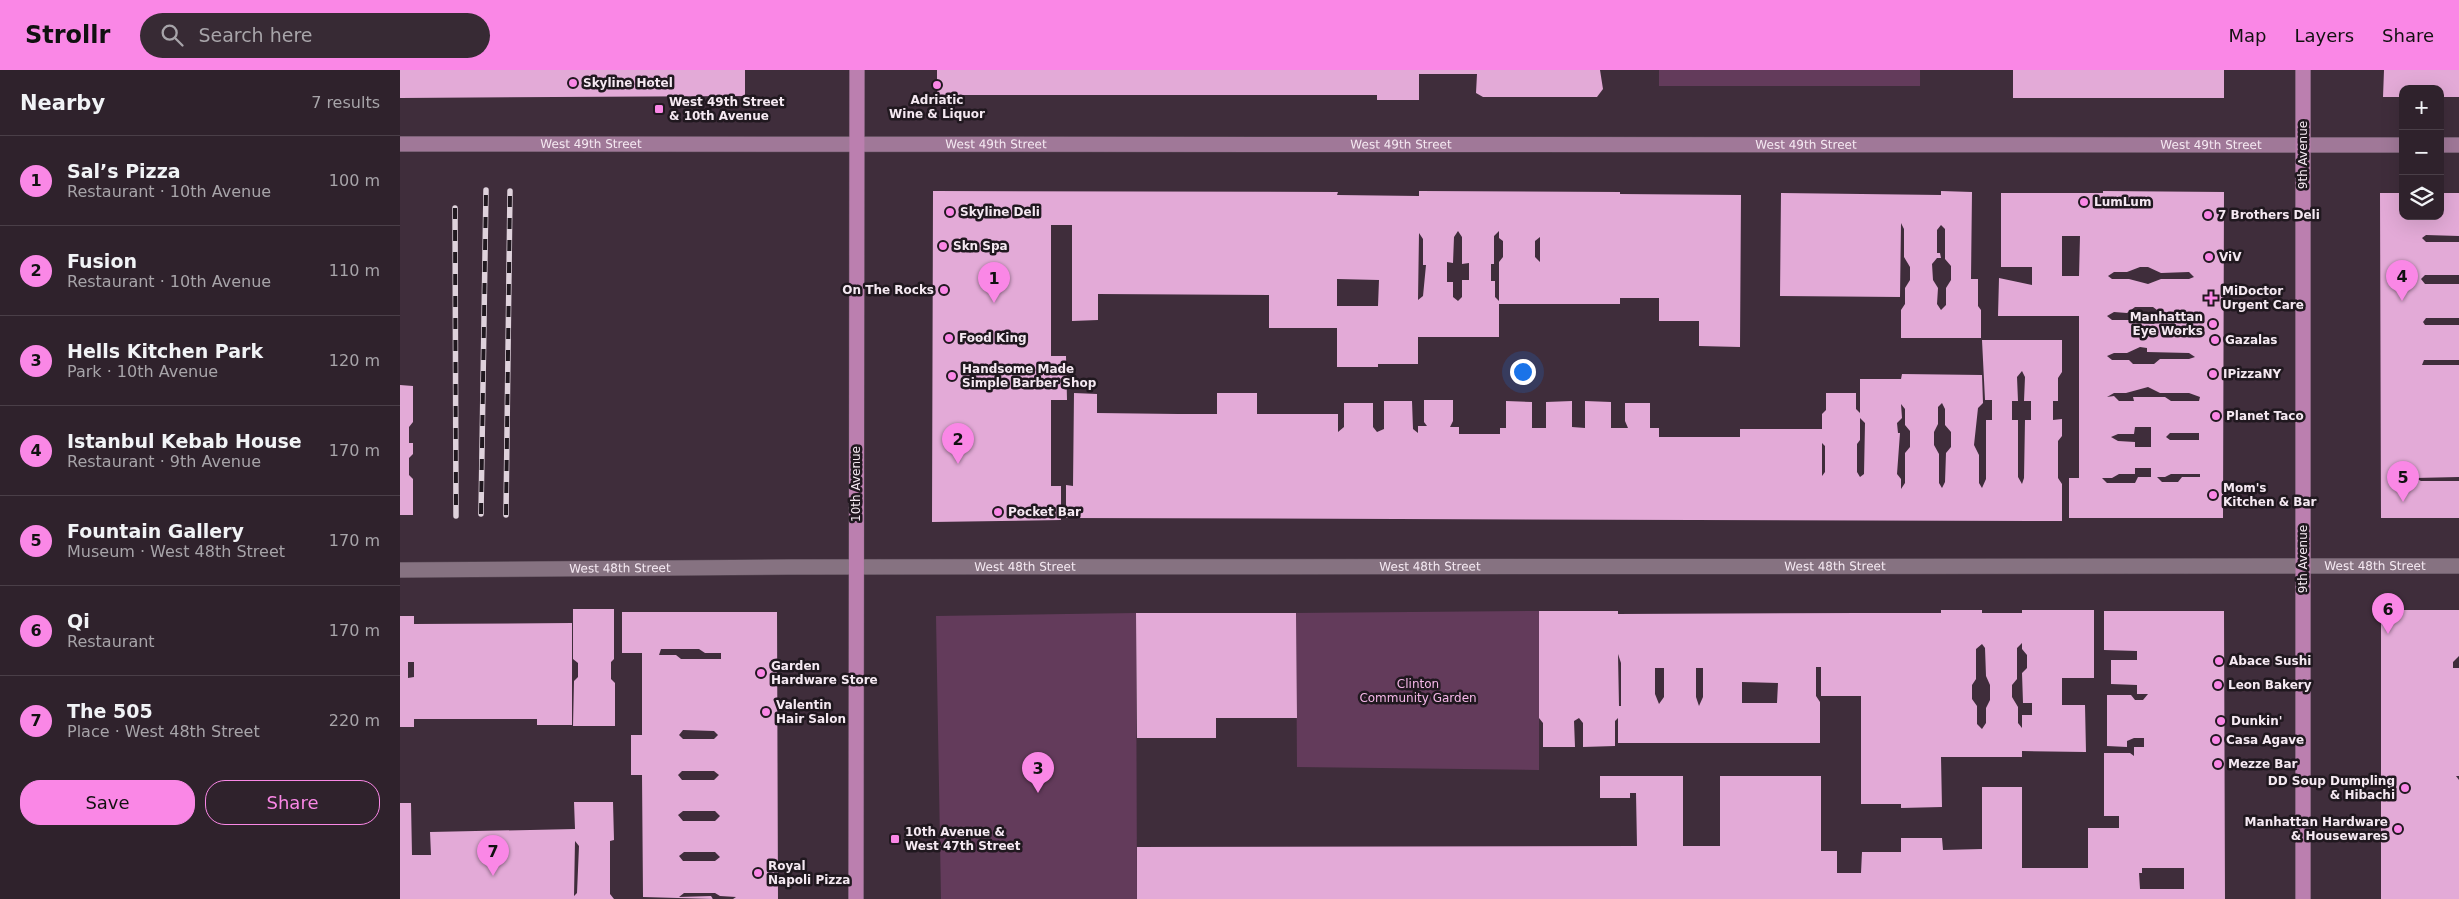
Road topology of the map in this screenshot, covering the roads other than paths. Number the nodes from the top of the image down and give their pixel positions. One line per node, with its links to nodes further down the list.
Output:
1 (857, 70): 8 (main road, 10th Avenue)
2 (2303, 70): 4 (main road, 9th Avenue)
3 (400, 144): 8 (main road, West 49th Street)
4 (2302, 145): 5 (main road, West 49th Street); 8 (main road, West 49th Street); 9 (main road, 9th Avenue)
5 (2399, 145)
6 (2444, 145): 7 (main road)
7 (2459, 145)
8 (856, 146): 11 (main road, 10th Avenue)
9 (2303, 566): 10 (street, West 48th Street); 11 (street, West 48th Street); 14 (main road, 9th Avenue)
10 (2459, 566)
11 (856, 568): 12 (street, West 48th Street); 13 (main road, 10th Avenue)
12 (400, 570)
13 (856, 899)
14 (2303, 899)

